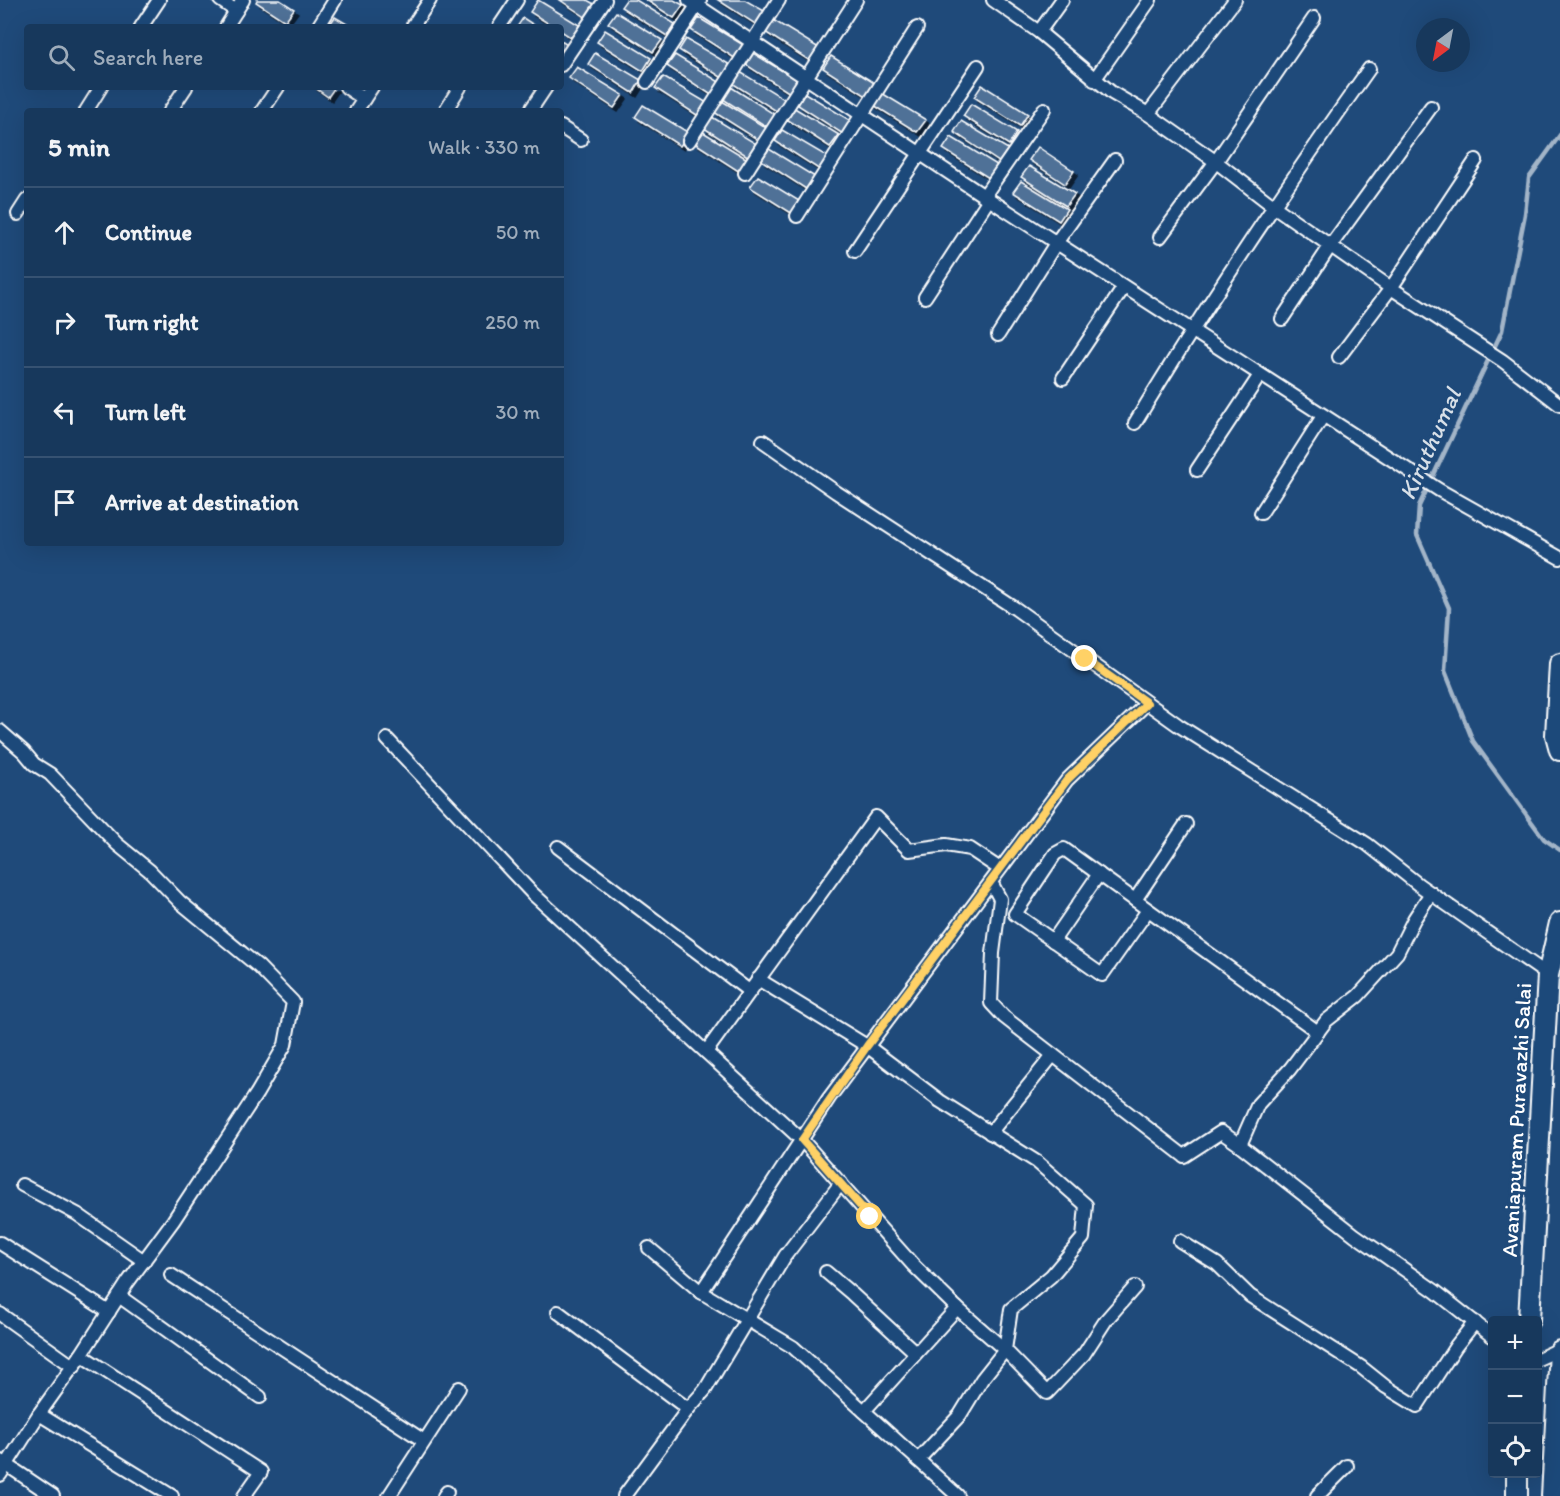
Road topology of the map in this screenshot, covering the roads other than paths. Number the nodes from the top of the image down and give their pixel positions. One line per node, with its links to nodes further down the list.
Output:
1 (159, 0): 16 (street)
2 (220, 0): 14 (street)
3 (335, 0): 18 (street)
4 (430, 0): 19 (street)
5 (517, 0): 20 (street)
6 (605, 0): 24 (street)
7 (779, 0): 23 (street)
8 (856, 0): 27 (street)
9 (993, 0): 22 (street)
10 (1062, 0): 22 (street)
11 (1150, 0): 28 (street)
12 (1235, 0): 47 (street)
13 (696, 2): 23 (street); 29 (street)
14 (240, 5): 17 (street)
15 (1314, 18): 54 (street)
16 (143, 24)
17 (228, 24)
18 (320, 24)
19 (414, 24)
20 (501, 24)
21 (917, 28): 46 (street)
22 (1039, 32): 28 (street)
23 (752, 42): 27 (street); 50 (street)
24 (564, 61)
25 (978, 66): 51 (street)
26 (1369, 69): 58 (street)
27 (806, 77): 46 (street); 55 (street)
28 (1094, 80): 47 (street)
29 (647, 82)
30 (99, 90): 39 (street)
31 (184, 90): 40 (street)
32 (276, 90): 41 (street)
33 (350, 90): 37 (street)
34 (370, 90): 37 (street)
35 (458, 90): 43 (street)
36 (543, 90): 44 (street)
37 (364, 99): 42 (street)
38 (1431, 107): 63 (street)
39 (88, 108)
40 (172, 108)
41 (264, 108)
42 (358, 108)
43 (447, 108)
44 (534, 108)
45 (1044, 109): 56 (street)
46 (862, 114): 51 (street); 60 (street)
47 (1148, 114): 54 (street)
48 (564, 129): 49 (street)
49 (581, 140)
50 (689, 141)
51 (920, 153): 56 (street); 64 (street)
52 (1115, 160): 62 (street)
53 (1476, 160): 66 (street)
54 (1215, 161): 58 (street); 61 (street)
55 (745, 173)
56 (987, 198): 62 (street); 67 (street)
57 (24, 205): 59 (street)
58 (1272, 205): 63 (street); 69 (street)
59 (18, 214)
60 (797, 216)
61 (1160, 237)
62 (1056, 243): 65 (street); 70 (street)
63 (1331, 245): 66 (street); 68 (street)
64 (855, 252)
65 (1124, 287): 69 (street); 73 (street)
66 (1391, 288): 71 (street); 74 (street)
67 (925, 297)
68 (1282, 320)
69 (1191, 330): 72 (street); 76 (street)
70 (998, 335)
71 (1340, 357)
72 (1260, 375): 75 (street); 78 (street)
73 (1063, 378)
74 (1560, 405)
75 (1323, 416): 79 (street); 80 (street)
76 (1135, 423)
77 (763, 441): 82 (street)
78 (1197, 470)
79 (1261, 513)
80 (1560, 558)
81 (1560, 664): 85 (main road)
82 (1147, 703): 88 (street); 91 (street)
83 (0, 731): 111 (street)
84 (387, 739): 101 (street)
85 (1560, 750)
86 (1186, 824): 92 (street)
87 (558, 847): 98 (street)
88 (1000, 869): 90 (street); 97 (street)
89 (1099, 874): 92 (street); 95 (street); 95 (street)
90 (991, 882): 100 (street); 102 (street)
91 (1431, 893): 96 (street); 99 (street)
92 (1135, 900): 93 (street)
93 (1148, 910): 95 (street); 99 (street)
94 (1560, 923): 96 (main road, Avaniapuram Puravazhi Salai)
95 (1053, 941)
96 (1548, 975): 121 (main road, Avaniapuram Puravazhi Salai)
97 (758, 979): 98 (street); 100 (street)
98 (750, 991): 101 (street)
99 (1318, 1032): 105 (street)
100 (867, 1046): 103 (street); 104 (street)
101 (706, 1052): 104 (street)
102 (1053, 1055): 103 (street); 105 (street)
103 (990, 1133): 125 (street)
104 (802, 1140): 106 (street); 115 (street)
105 (1240, 1145): 123 (street)
106 (842, 1183): 117 (street); 122 (street)
107 (22, 1185): 111 (street)
108 (1180, 1241): 123 (street)
109 (0, 1243): 118 (street)
110 (649, 1248): 115 (street)
111 (144, 1261): 116 (street)
112 (826, 1272): 127 (street)
113 (171, 1275): 136 (street)
114 (1135, 1287): 125 (street)
115 (701, 1292): 122 (street)
116 (119, 1296): 118 (street); 132 (street)
117 (957, 1308): 125 (street); 127 (street)
118 (109, 1312): 128 (street)
119 (558, 1312): 133 (street)
120 (0, 1314): 130 (street)
121 (1528, 1316)
122 (748, 1320): 133 (street); 134 (street)
123 (1475, 1322): 124 (street)
124 (1488, 1333)
125 (1005, 1350): 137 (street)
126 (1560, 1350): 129 (street); 149 (main road)
127 (915, 1353): 134 (street)
128 (81, 1355): 130 (street); 143 (street)
129 (1542, 1357)
130 (74, 1367): 135 (street)
131 (459, 1388): 136 (street)
132 (261, 1397)
133 (687, 1409): 145 (street)
134 (864, 1411): 137 (street)
135 (39, 1414): 138 (street); 142 (street)
136 (424, 1441): 144 (street)
137 (918, 1460): 146 (street)
138 (2, 1466): 141 (street)
139 (1347, 1466): 147 (street)
140 (1517, 1478): 148 (main road)
141 (53, 1496)
142 (172, 1496)
143 (244, 1496)
144 (389, 1496)
145 (624, 1496)
146 (958, 1496)
147 (1317, 1496)
148 (1517, 1496)
149 (1551, 1496)

